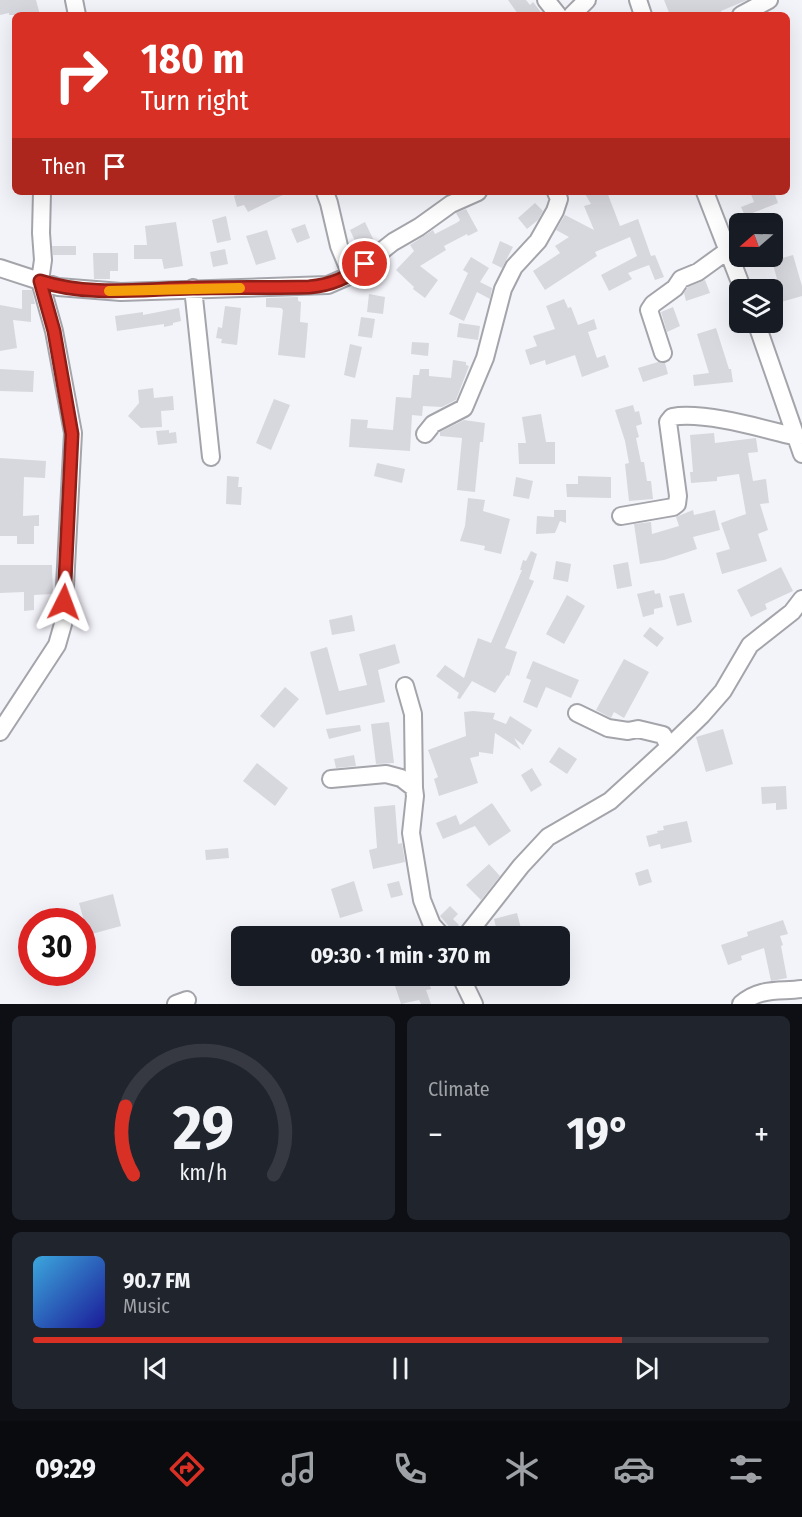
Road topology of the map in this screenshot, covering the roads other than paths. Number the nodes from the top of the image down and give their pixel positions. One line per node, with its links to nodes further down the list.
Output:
1 (546, 0): 4 (street)
2 (587, 0): 5 (street)
3 (769, 0): 6 (street)
4 (556, 12)
5 (575, 12)
6 (747, 12)
7 (42, 195): 16 (street)
8 (326, 195): 14 (street)
9 (471, 195): 14 (street)
10 (557, 195): 20 (street)
11 (706, 195): 12 (street)
12 (727, 251): 15 (street); 19 (street)
13 (0, 268): 16 (street)
14 (351, 275): 17 (street)
15 (738, 279)
16 (40, 281): 17 (street); 28 (street)
17 (193, 288): 23 (street)
18 (760, 333): 21 (street)
19 (663, 353)
20 (425, 434)
21 (797, 437): 22 (street); 24 (street)
22 (802, 454)
23 (211, 457)
24 (621, 516)
25 (802, 599): 29 (street)
26 (405, 686): 31 (street)
27 (577, 713): 29 (street)
28 (0, 732)
29 (669, 747): 33 (street)
30 (331, 779): 31 (street)
31 (414, 788): 32 (street)
32 (433, 926)
33 (474, 926)
34 (465, 986): 36 (street)
35 (802, 989): 37 (street)
36 (474, 1004)
37 (741, 1004)

